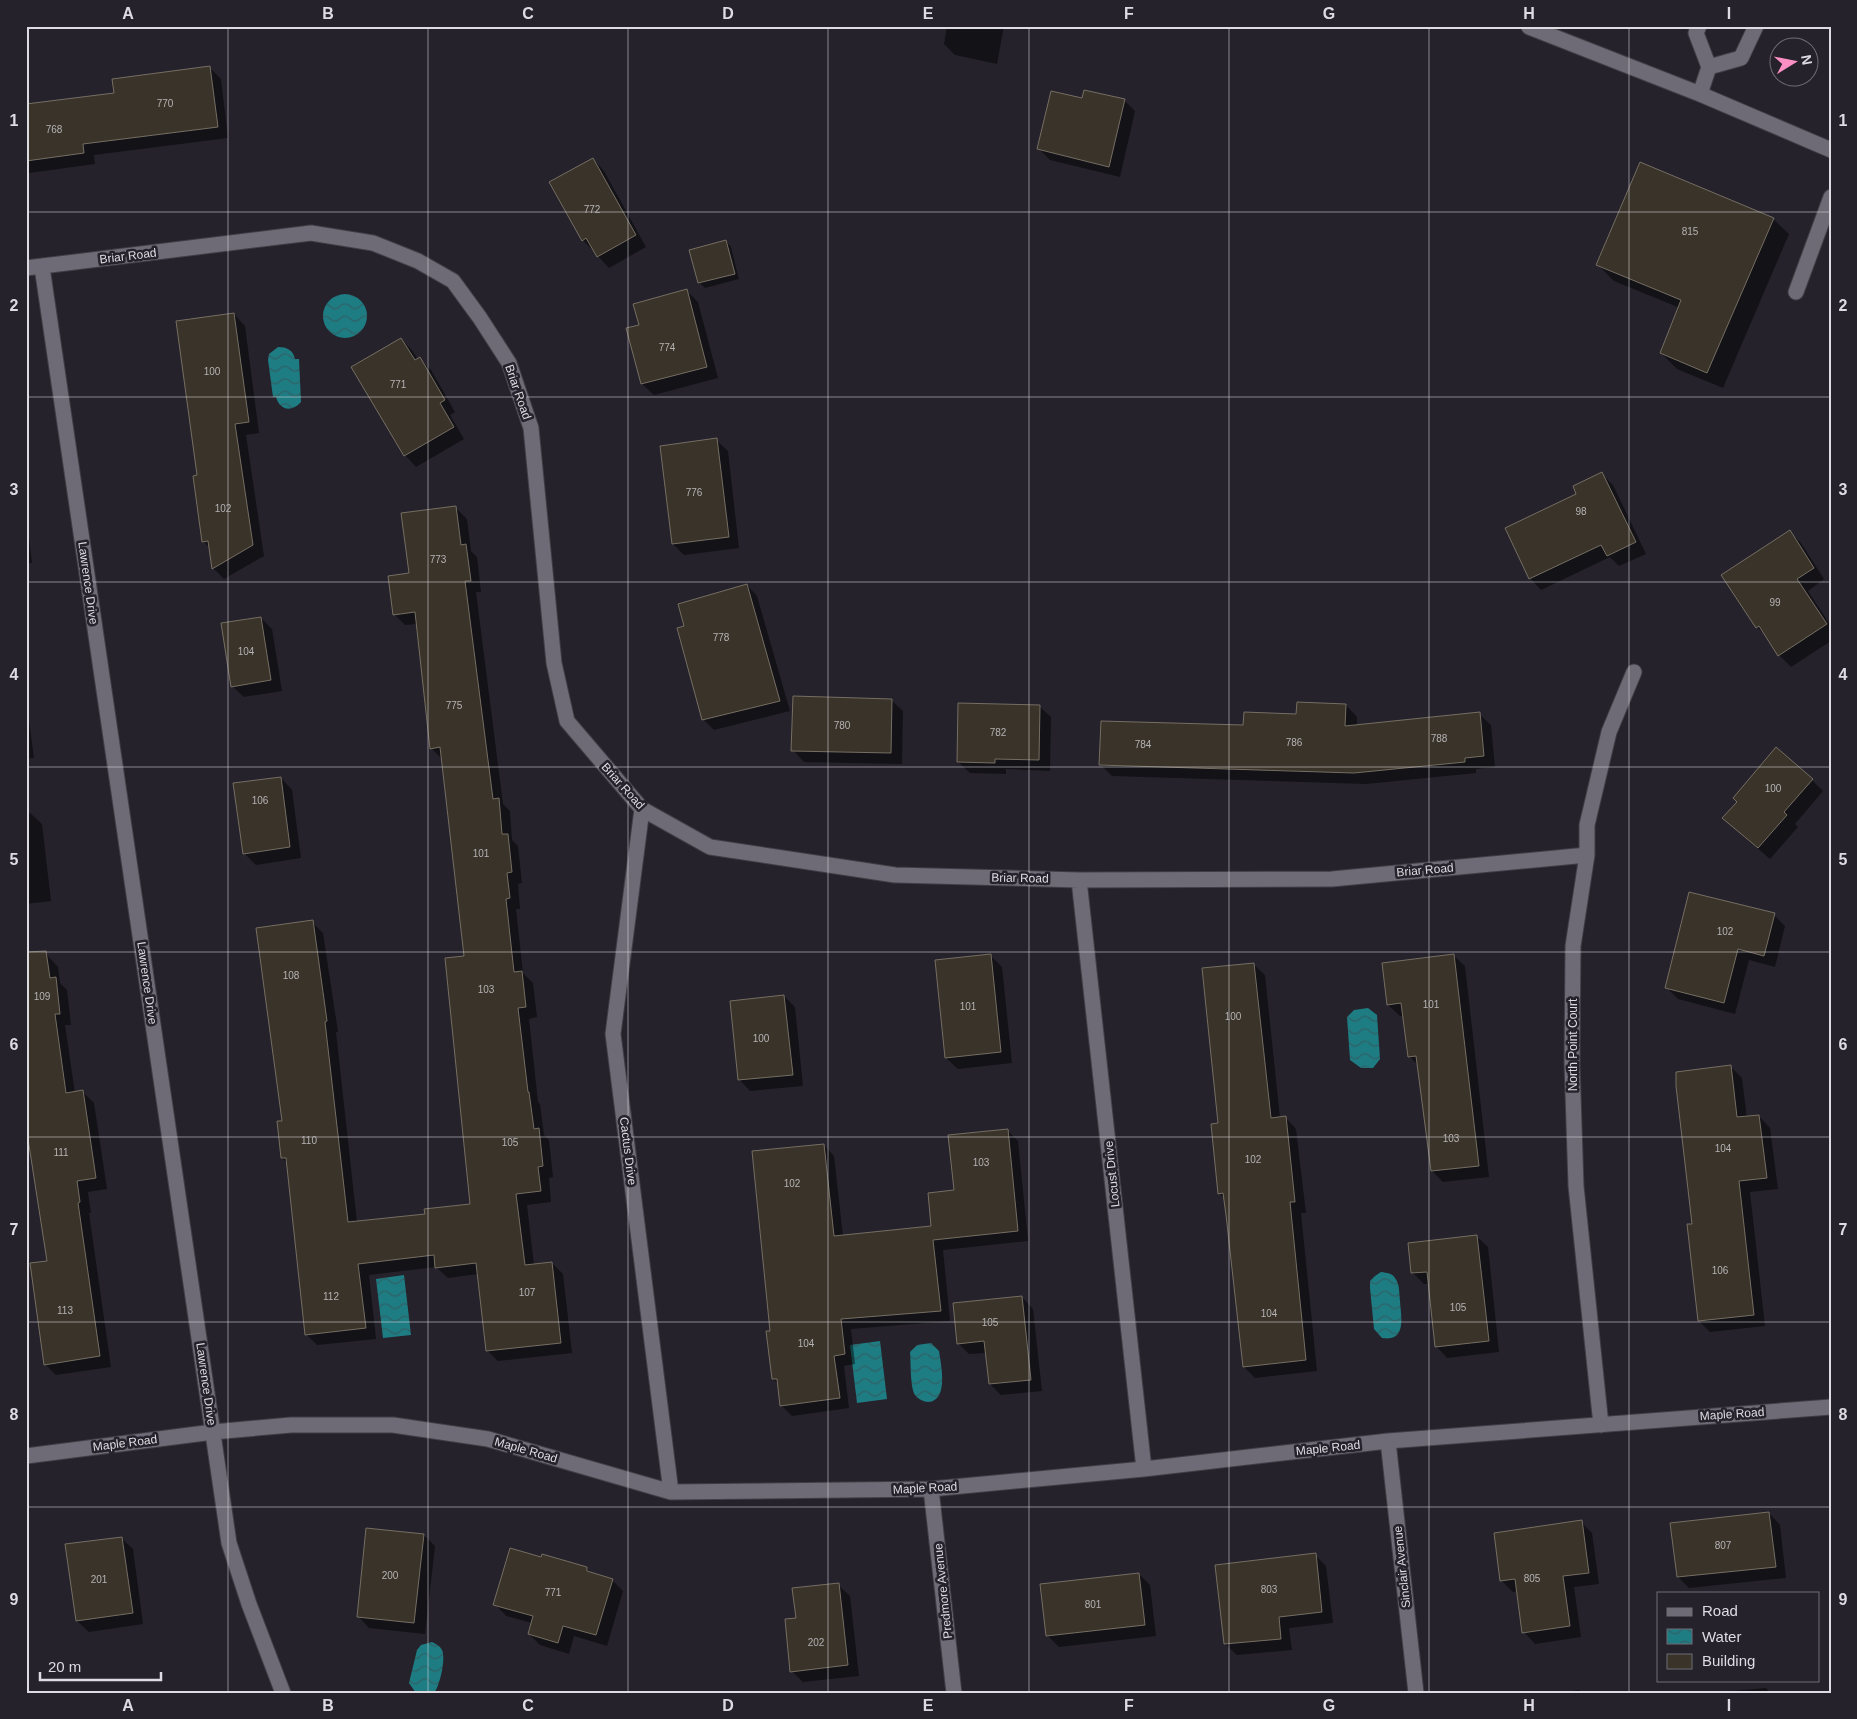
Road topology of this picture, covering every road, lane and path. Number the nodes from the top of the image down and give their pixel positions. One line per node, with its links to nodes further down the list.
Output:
1 (1699, 26): 4 (street)
2 (1756, 26): 4 (street)
3 (1529, 27): 5 (street)
4 (1709, 67): 5 (street)
5 (1700, 94): 6 (street)
6 (1831, 150)
7 (1831, 197): 10 (street)
8 (42, 266): 9 (street, Briar Road); 12 (street, Briar Road); 17 (street, Lawrence Drive)
9 (26, 268)
10 (1796, 292)
11 (1634, 672): 13 (street, North Point Court)
12 (642, 809): 14 (street, Briar Road); 22 (street, Cactus Drive)
13 (1587, 855): 14 (street, Briar Road); 16 (street, North Point Court)
14 (1079, 880): 20 (street, Locust Drive)
15 (1831, 1407): 16 (street, Maple Road)
16 (1601, 1425): 18 (street, Maple Road)
17 (213, 1432): 19 (street, Maple Road); 22 (street, Maple Road); 23 (street, Lawrence Drive)
18 (1388, 1441): 20 (street, Maple Road); 25 (street, Sinclair Avenue)
19 (26, 1456)
20 (1144, 1468): 21 (street, Maple Road)
21 (931, 1489): 22 (street, Maple Road); 24 (street, Predmore Avenue)
22 (671, 1492)
23 (283, 1693)
24 (954, 1693)
25 (1416, 1693)

